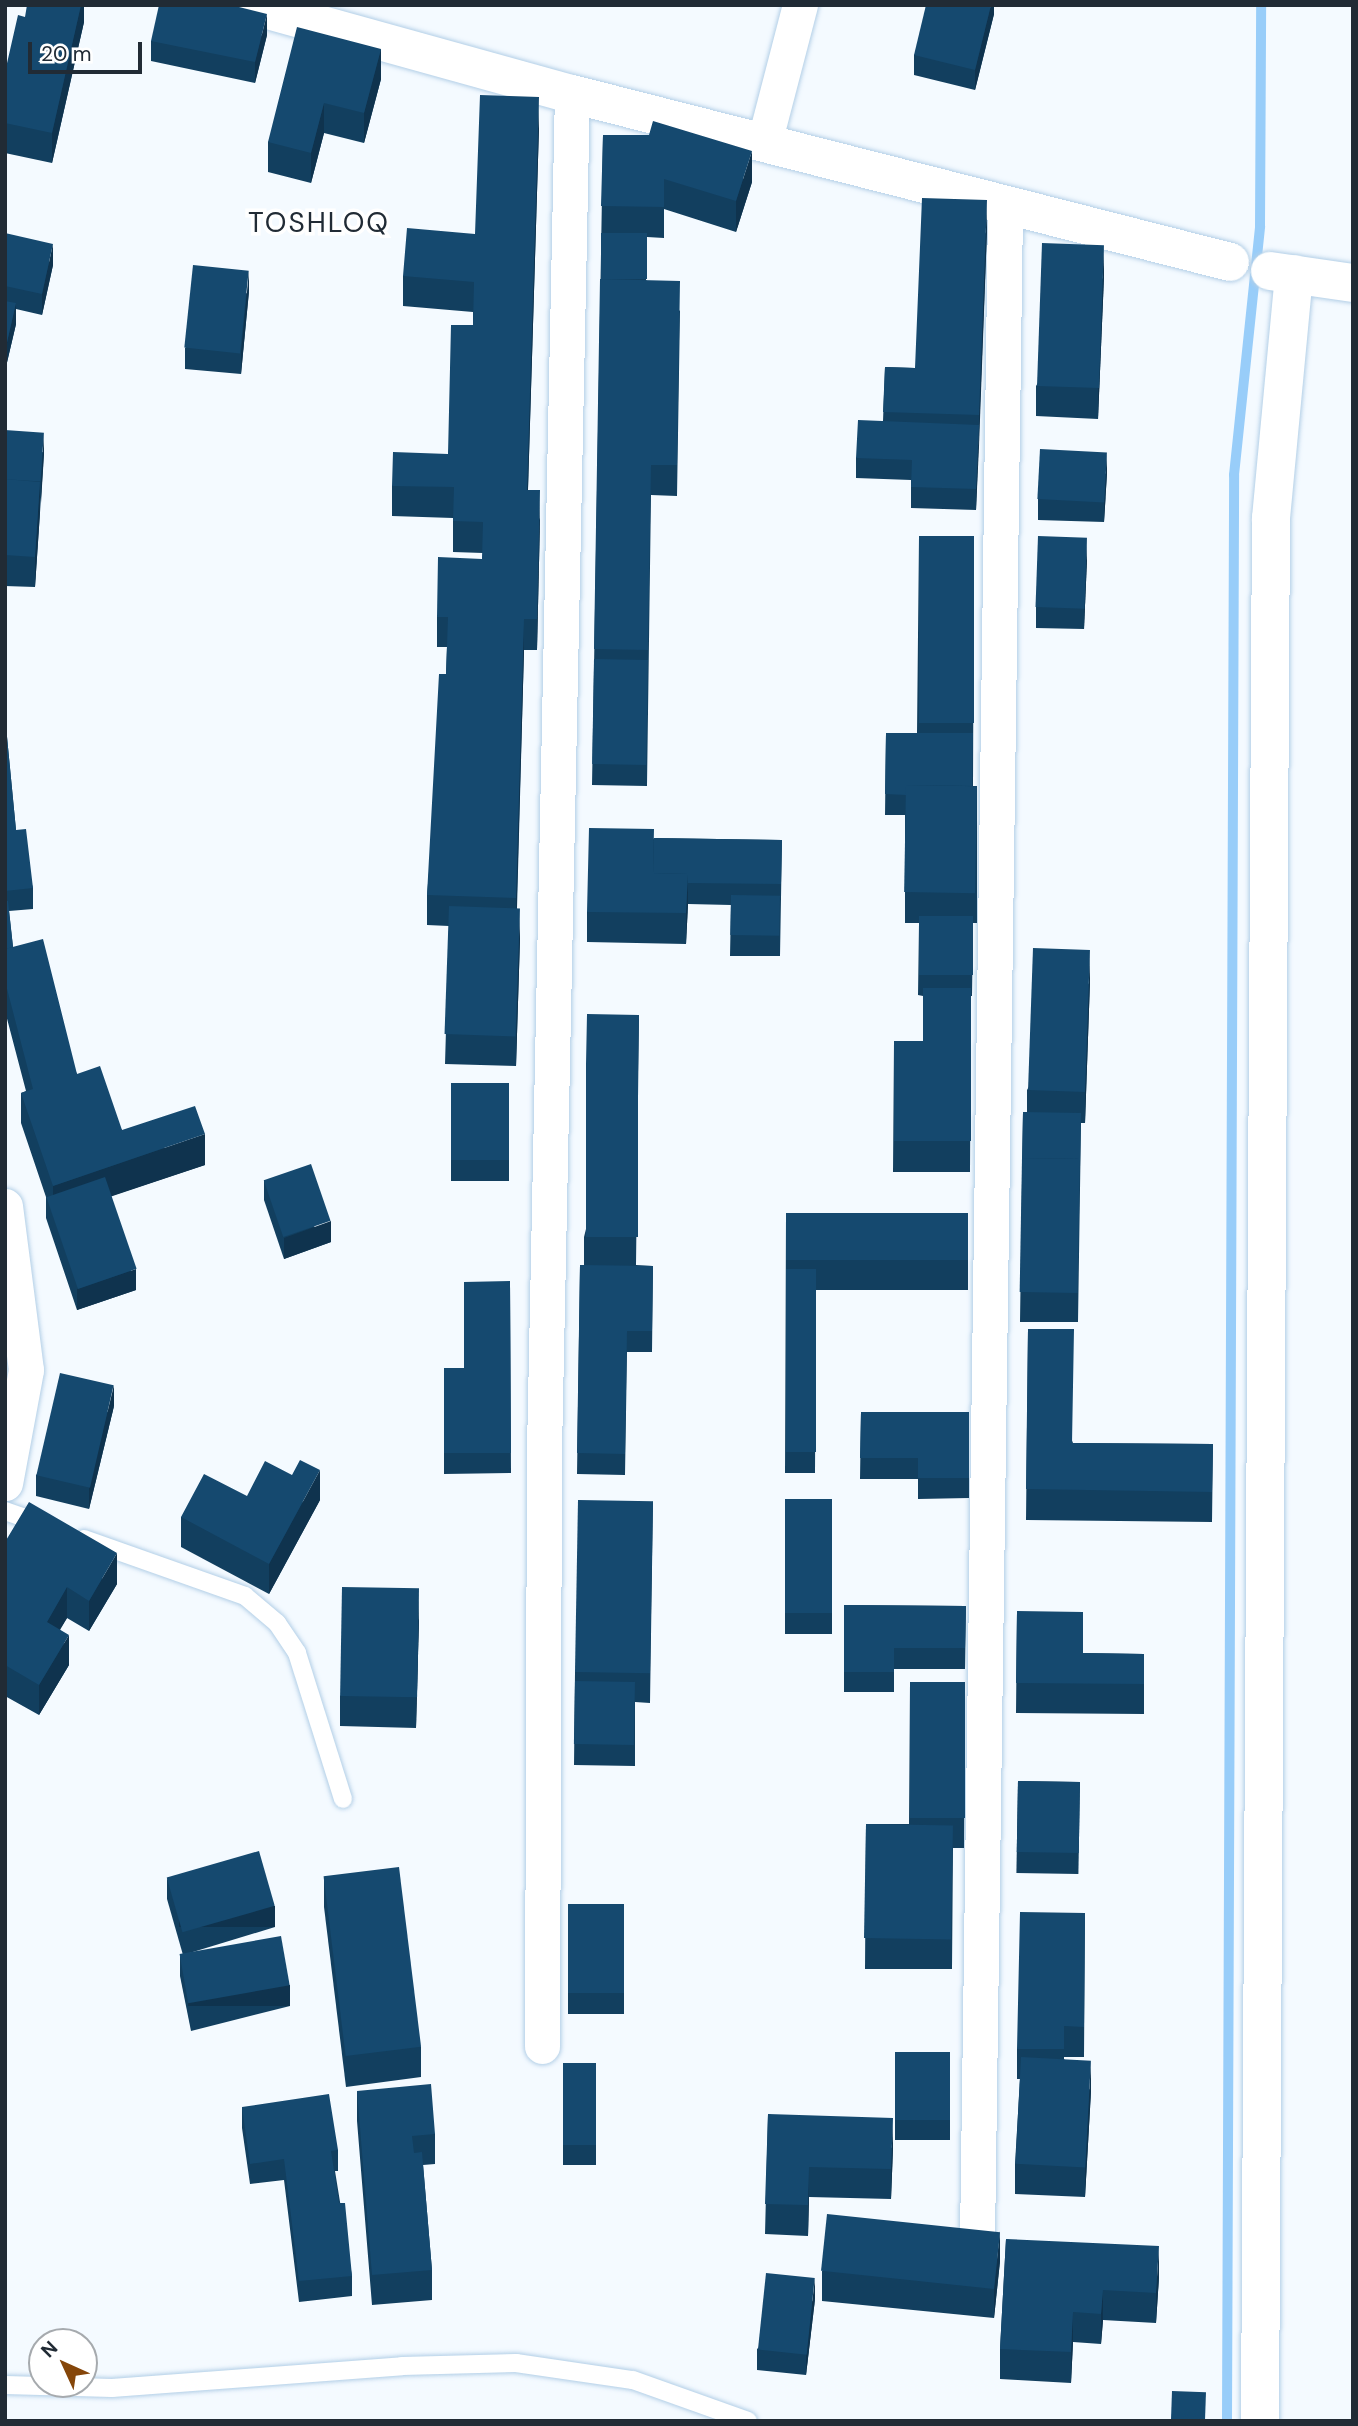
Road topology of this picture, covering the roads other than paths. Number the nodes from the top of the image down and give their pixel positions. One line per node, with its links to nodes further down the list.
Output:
1 (250, 5): 3 (street)
2 (800, 5): 4 (street)
3 (572, 94): 4 (street); 13 (street)
4 (764, 143): 5 (street)
5 (1005, 205): 6 (street); 14 (street)
6 (1230, 262): 7 (street)
7 (1281, 272): 8 (street); 17 (street)
8 (1353, 283)
9 (5, 1206): 10 (street)
10 (5, 1482)
11 (5, 1511): 12 (lane)
12 (343, 1799)
13 (542, 2046)
14 (977, 2240)
15 (5, 2385): 16 (lane)
16 (748, 2421)
17 (1260, 2421)

